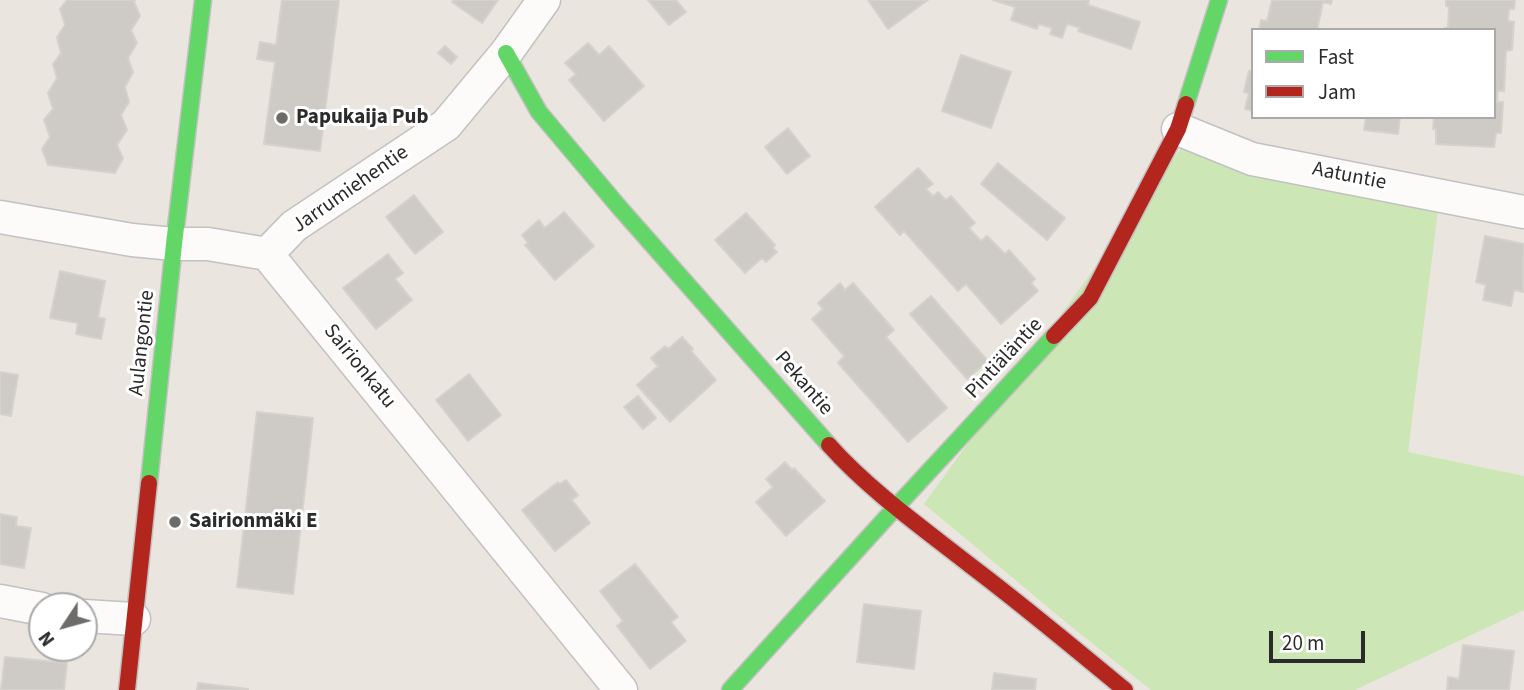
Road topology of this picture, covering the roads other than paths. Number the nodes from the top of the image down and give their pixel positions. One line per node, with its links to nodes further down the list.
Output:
1 (202, 0): 8 (street, Aulangontie)
2 (544, 0): 4 (street, Jarrumiehentie)
3 (1219, 0): 5 (street, Pintiäläntie)
4 (506, 53): 9 (street, Jarrumiehentie); 10 (street, Pekantie)
5 (1178, 129): 6 (street, Aatuntie); 10 (street, Pintiäläntie)
6 (1524, 212)
7 (0, 217): 8 (street)
8 (174, 244): 9 (street); 14 (street, Aulangontie)
9 (267, 254): 16 (street, Sairionkatu)
10 (896, 507): 17 (street, Pintiäläntie); 18 (street, Pekantie)
11 (0, 601): 12 (street)
12 (28, 606)
13 (98, 617): 14 (street)
14 (134, 620): 15 (street, Aulangontie)
15 (127, 690)
16 (621, 690)
17 (730, 690)
18 (1125, 690)

